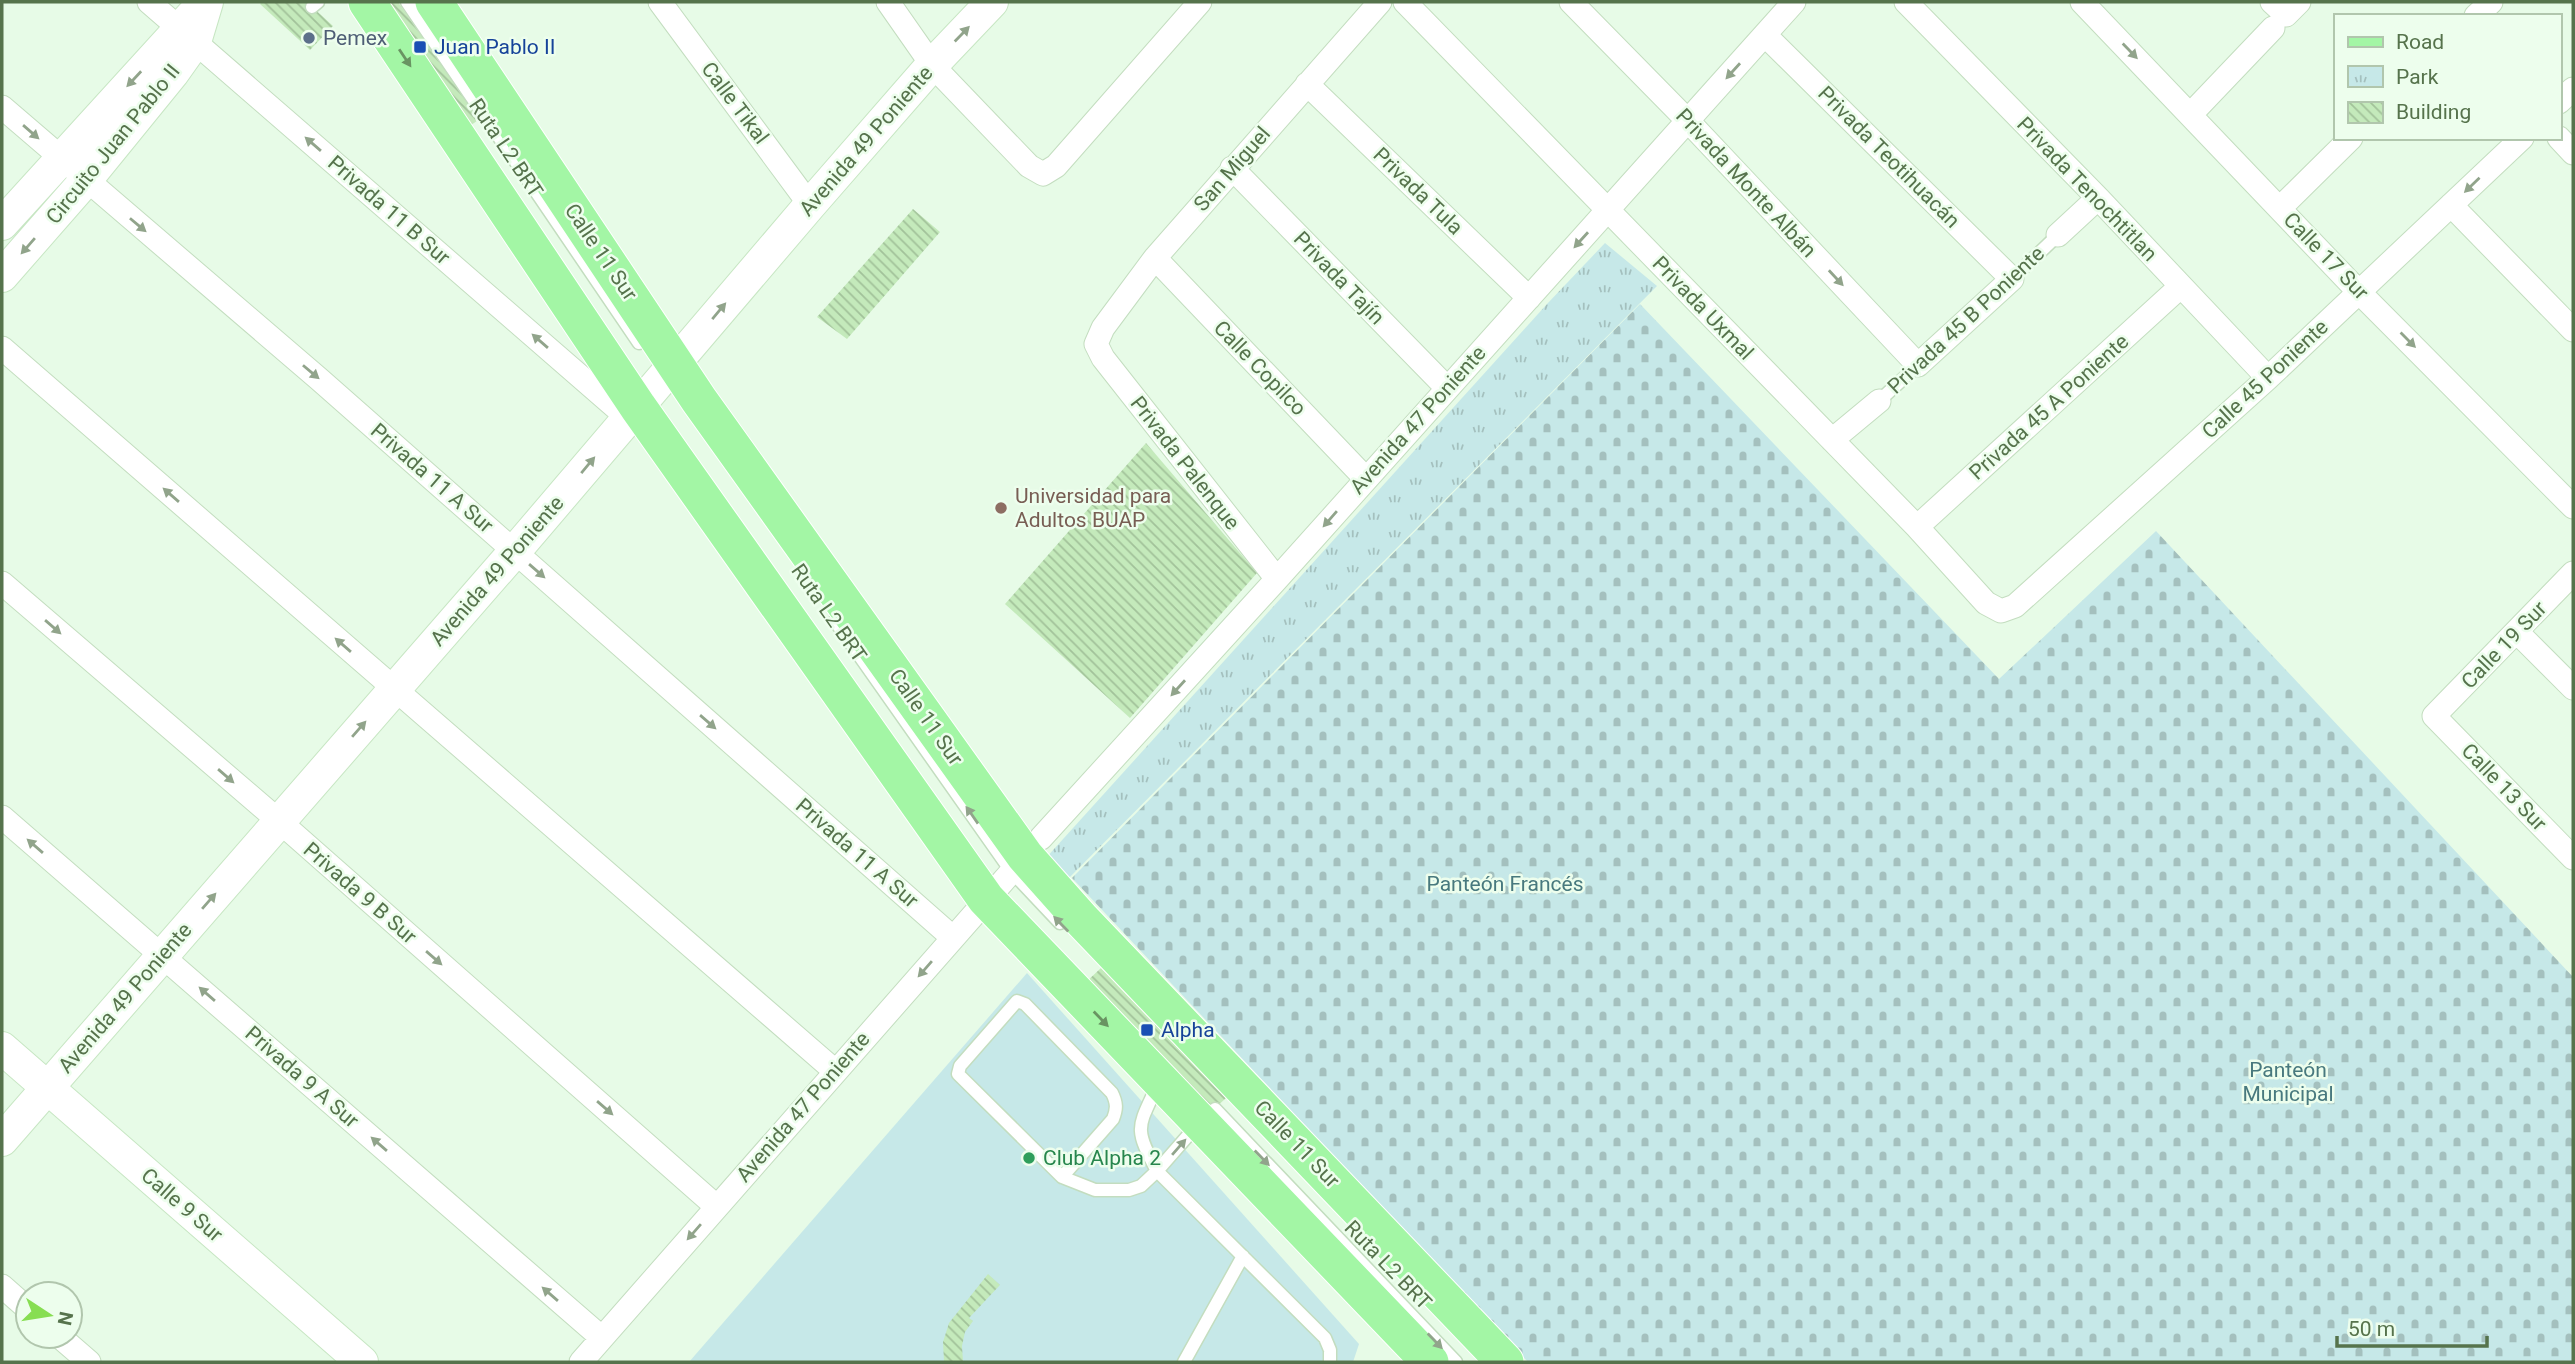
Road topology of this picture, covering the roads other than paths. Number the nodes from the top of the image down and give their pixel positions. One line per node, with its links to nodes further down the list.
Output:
1 (149, 2): 19 (street, Privada 11 B Sur)
2 (206, 2): 19 (main road, Circuito Juan Pablo II)
3 (367, 2): 49 (main road, Calle 11 Sur, one-way to 49)
4 (407, 2): 52 (lane, Ruta L2 BRT)
5 (434, 2): 52 (main road, Calle 11 Sur)
6 (660, 2): 34 (street, Calle Tikal)
7 (888, 2): 21 (street)
8 (992, 2): 21 (main road, Avenida 49 Poniente, one-way to 8)
9 (1200, 2): 21 (street)
10 (1380, 2): 22 (street, San Miguel)
11 (1405, 2): 37 (street, Privada Uxmal)
12 (1572, 2): 25 (street, Privada Monte Albán)
13 (1794, 2): 20 (street, Avenida 47 Poniente)
14 (1906, 2): 33 (street, Privada Tenochtitlan)
15 (2082, 2): 24 (street, Calle 17 Sur, one-way to 24)
16 (2491, 2): 18 (street)
17 (2282, 12): 24 (street)
18 (2478, 14)
19 (188, 35): 30 (main road, Circuito Juan Pablo II, one-way to 30); 32 (main road, Circuito Juan Pablo II); 49 (street, Privada 11 B Sur, one-way to 19)
20 (1765, 35): 25 (street, Avenida 47 Poniente, one-way to 25); 42 (street, Privada Teotihuacán)
21 (932, 65): 34 (main road, Avenida 49 Poniente)
22 (1307, 84): 31 (street, San Miguel); 45 (street, Privada Tula)
23 (2, 107): 30 (street, Privada 11 A Sur, one-way to 30)
24 (2190, 115): 36 (street, Calle 17 Sur)
25 (1688, 121): 37 (street, Avenida 47 Poniente); 50 (street, Privada Monte Albán, one-way to 50)
26 (2349, 140): 36 (street)
27 (2520, 140): 35 (street, Calle 45 Poniente, one-way to 35)
28 (2561, 140): 29 (street)
29 (2573, 153)
30 (60, 158): 32 (street, Privada 11 A Sur); 38 (main road, Circuito Juan Pablo II)
31 (1232, 168): 40 (street, San Miguel); 53 (street, Privada Tajín)
32 (86, 180): 41 (main road, Circuito Juan Pablo II, one-way to 41); 59 (street, Privada 11 A Sur, one-way to 59)
33 (2098, 198): 39 (street, Privada 45 B Poniente); 43 (street, Privada Tenochtitlan)
34 (810, 205): 52 (main road, Avenida 49 Poniente, one-way to 34)
35 (2451, 205): 44 (street, Calle 45 Poniente); 46 (street)
36 (2280, 208): 44 (street, Calle 17 Sur)
37 (1607, 210): 45 (street, Avenida 47 Poniente, one-way to 45); 55 (street, Privada Uxmal)
38 (2, 224)
39 (2058, 235): 42 (lane, Privada 45 B Poniente)
40 (1155, 258): 47 (street, San Miguel); 56 (street, Calle Copilco)
41 (2, 276)
42 (2012, 279): 50 (street, Privada 45 B Poniente)
43 (2180, 287): 51 (street, Privada Tenochtitlan); 58 (street, Privada 45 A Poniente)
44 (2360, 292): 51 (street, Calle 45 Poniente); 57 (street, Calle 17 Sur, one-way to 57)
45 (1529, 298): 53 (street, Avenida 47 Poniente)
46 (2573, 330)
47 (1096, 344): 61 (street, Privada Palenque)
48 (2, 348): 67 (street, one-way to 48)
49 (585, 357): 52 (main road, Calle 11 Sur)
50 (1918, 365): 54 (lane, Privada 45 B Poniente)
51 (2268, 378): 63 (street, Calle 45 Poniente)
52 (652, 386): 59 (main road, Avenida 49 Poniente, one-way to 52); 72 (main road, Calle 11 Sur); 72 (main road, Calle 11 Sur)
53 (1447, 388): 56 (street, Avenida 47 Poniente)
54 (1879, 401): 55 (street, Privada 45 B Poniente)
55 (1832, 440): 58 (street, Privada Uxmal)
56 (1366, 479): 61 (street, Avenida 47 Poniente, one-way to 61)
57 (2573, 507)
58 (1917, 527): 63 (street, Privada Uxmal)
59 (515, 551): 67 (main road, Avenida 49 Poniente); 74 (street, Privada 11 A Sur, one-way to 74)
60 (2573, 573): 65 (street, Calle 19 Sur)
61 (1277, 579): 72 (street, Avenida 47 Poniente, one-way to 72)
62 (2, 583): 70 (street, Privada 9 B Sur, one-way to 70)
63 (2001, 611)
64 (829, 613): 72 (lane, Ruta L2 BRT, one-way to 64)
65 (2517, 632): 66 (street); 68 (street, Calle 19 Sur)
66 (2573, 688)
67 (394, 689): 70 (main road, Avenida 49 Poniente, one-way to 67); 78 (street)
68 (2434, 716): 71 (street, Calle 13 Sur)
69 (2, 817): 75 (street, Privada 9 A Sur, one-way to 69)
70 (279, 821): 75 (main road, Avenida 49 Poniente, one-way to 70); 85 (street, Privada 9 B Sur, one-way to 85)
71 (2573, 858)
72 (1010, 872): 73 (lane, Ruta L2 BRT, one-way to 72); 74 (street, Avenida 47 Poniente); 79 (main road, Calle 11 Sur, one-way to 79); 97 (main road, Calle 11 Sur)
73 (1069, 931)
74 (952, 937): 78 (street, Avenida 47 Poniente, one-way to 78)
75 (162, 955): 80 (main road, Avenida 49 Poniente); 87 (street, Privada 9 A Sur, one-way to 75)
76 (2, 1048): 80 (main road, Calle 9 Sur)
77 (2, 1071): 80 (main road, Calle 9 Sur)
78 (835, 1071): 85 (street, Avenida 47 Poniente)
79 (1160, 1080): 81 (main road, Calle 11 Sur); 83 (lane)
80 (41, 1094): 82 (main road, Avenida 49 Poniente); 90 (main road, Calle 9 Sur); 91 (main road, Calle 9 Sur)
81 (1207, 1116): 83 (lane, one-way to 81); 95 (main road, Calle 11 Sur); 96 (lane, Ruta L2 BRT, one-way to 96)
82 (2, 1140)
83 (1157, 1171): 84 (lane); 86 (lane)
84 (1062, 1177): 84 (lane)
85 (717, 1207): 87 (street, Avenida 47 Poniente, one-way to 87)
86 (1243, 1256): 93 (lane); 94 (lane)
87 (601, 1338): 92 (street, Avenida 47 Poniente)
88 (75, 1350): 89 (street)
89 (89, 1362)
90 (337, 1362)
91 (362, 1362)
92 (581, 1362)
93 (1184, 1362)
94 (1331, 1362)
95 (1430, 1362)
96 (1456, 1362)
97 (1505, 1362)

